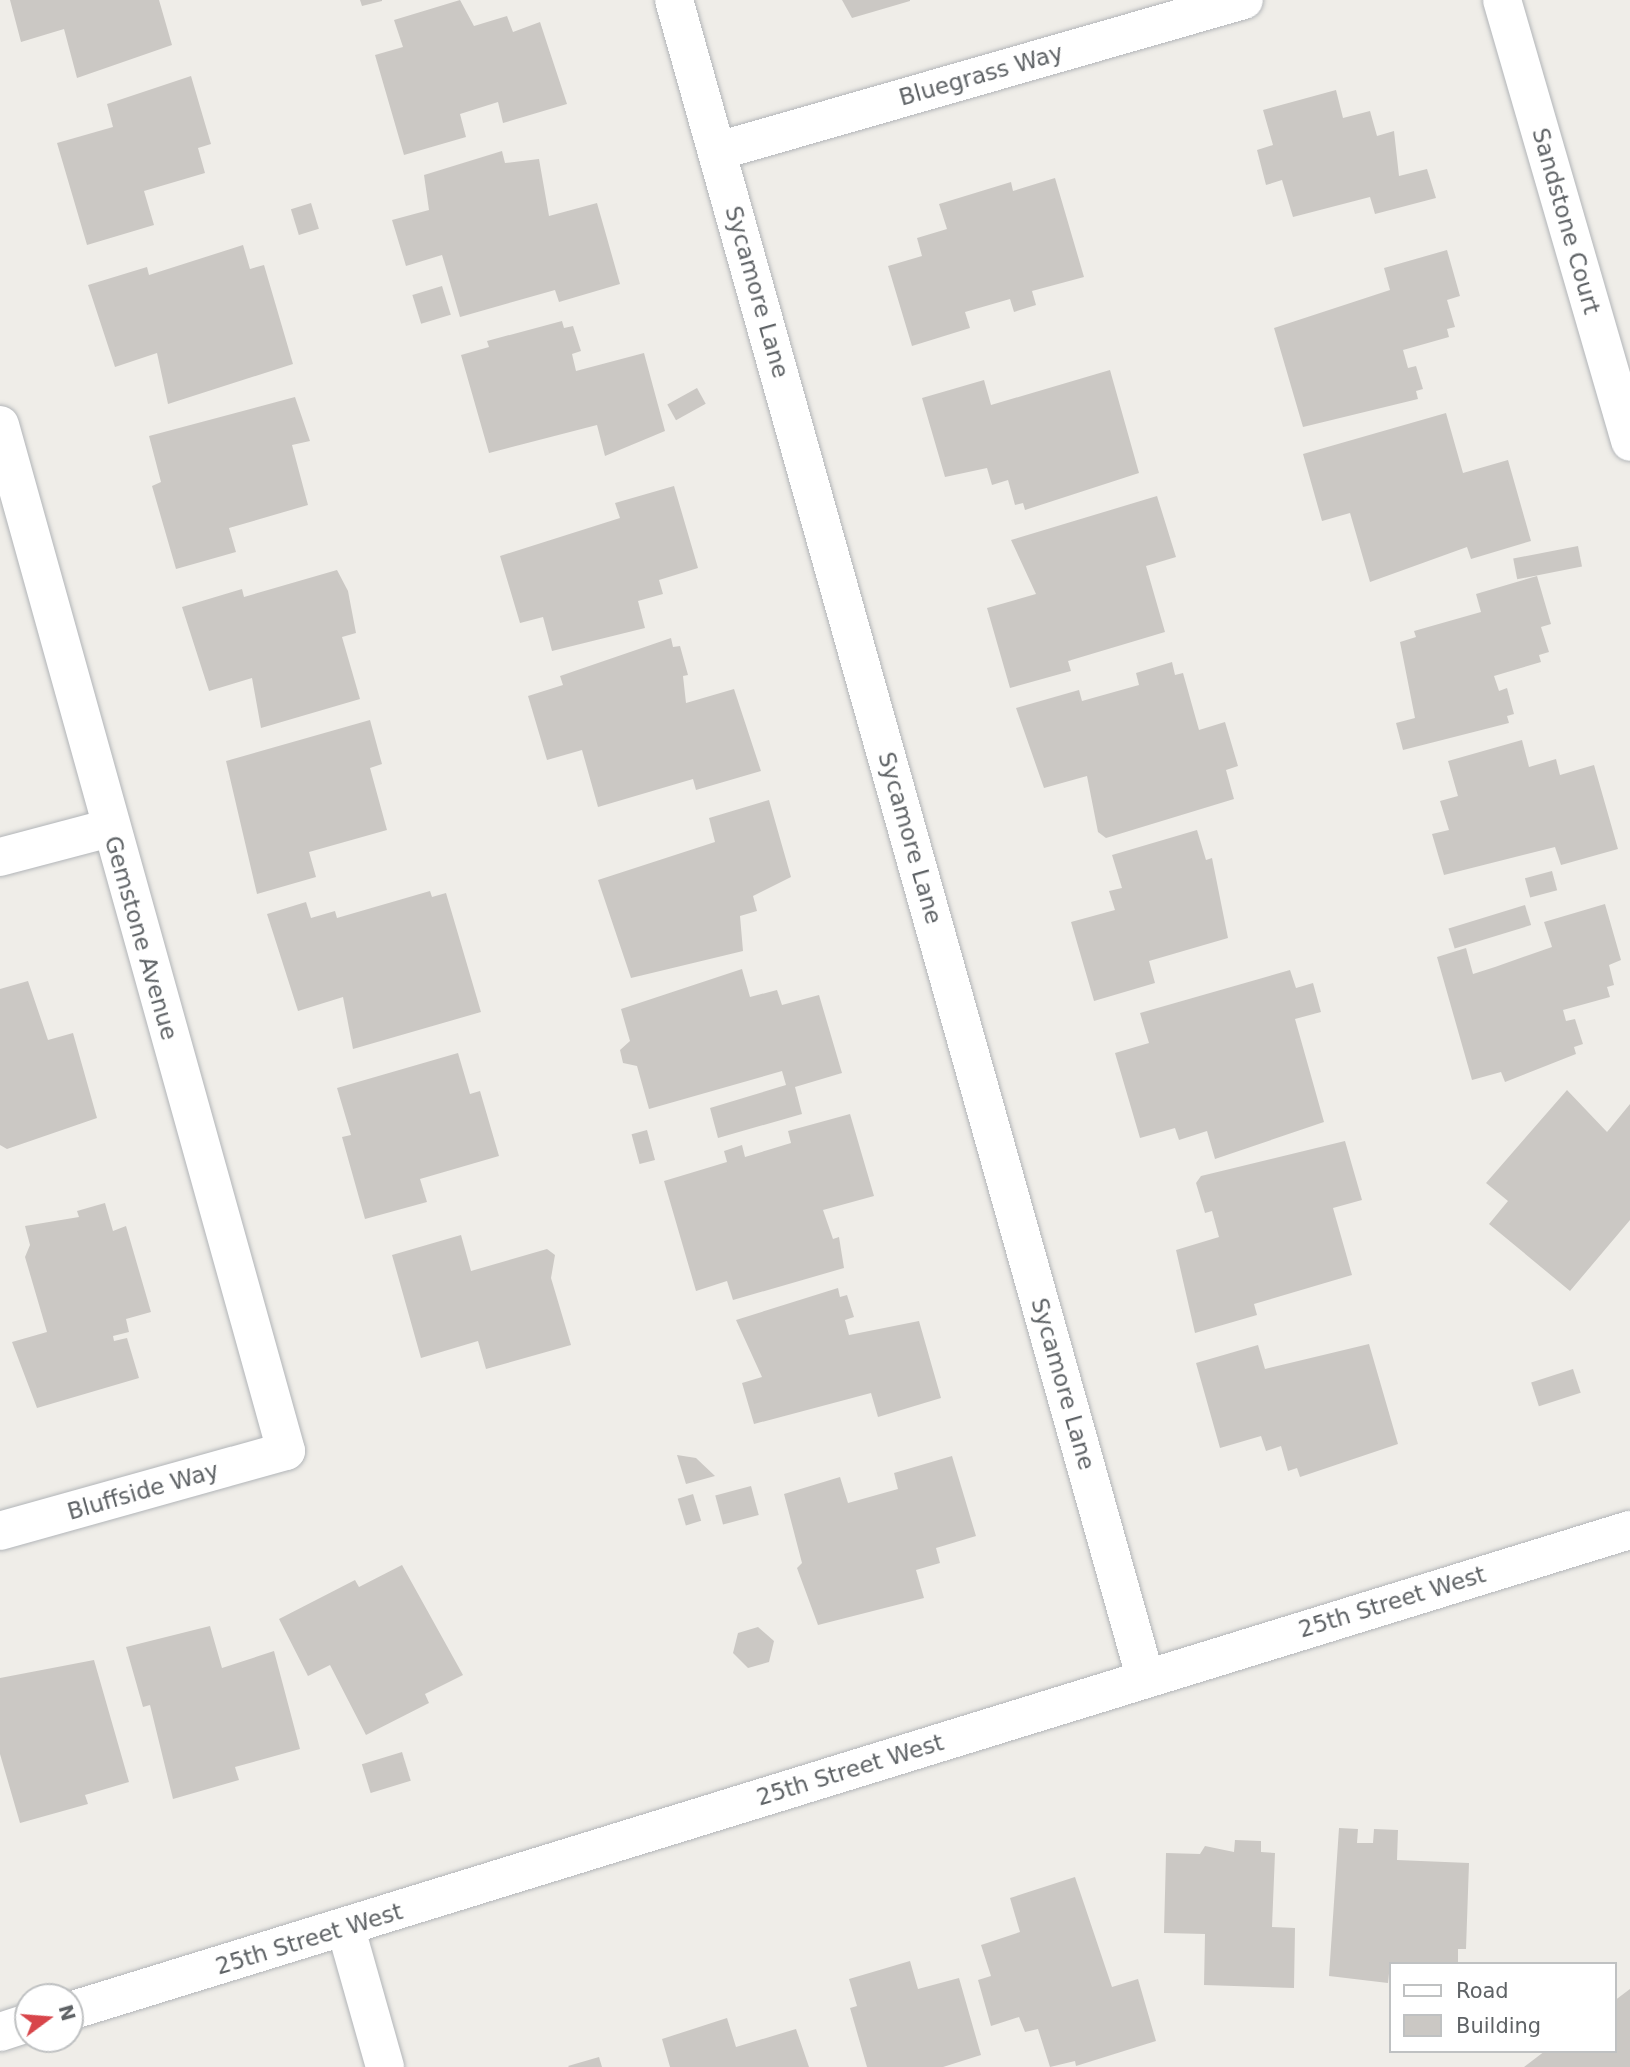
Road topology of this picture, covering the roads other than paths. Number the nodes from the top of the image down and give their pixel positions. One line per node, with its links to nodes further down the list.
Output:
1 (674, 0): 4 (street, Sycamore Lane)
2 (1244, 0): 4 (street, Bluegrass Way)
3 (1502, 0): 6 (street, Sandstone Court)
4 (718, 151): 12 (street, Sycamore Lane)
5 (0, 425): 7 (street, Gemstone Avenue)
6 (1630, 442)
7 (110, 828): 8 (street); 9 (street, Gemstone Avenue)
8 (0, 857)
9 (286, 1451): 11 (street, Bluffside Way)
10 (1630, 1530): 12 (street, 25th Street West)
11 (0, 1531)
12 (1145, 1677): 13 (street, 25th Street West)
13 (346, 1928): 14 (street, 25th Street West); 15 (street)
14 (84, 2007)
15 (386, 2067)

